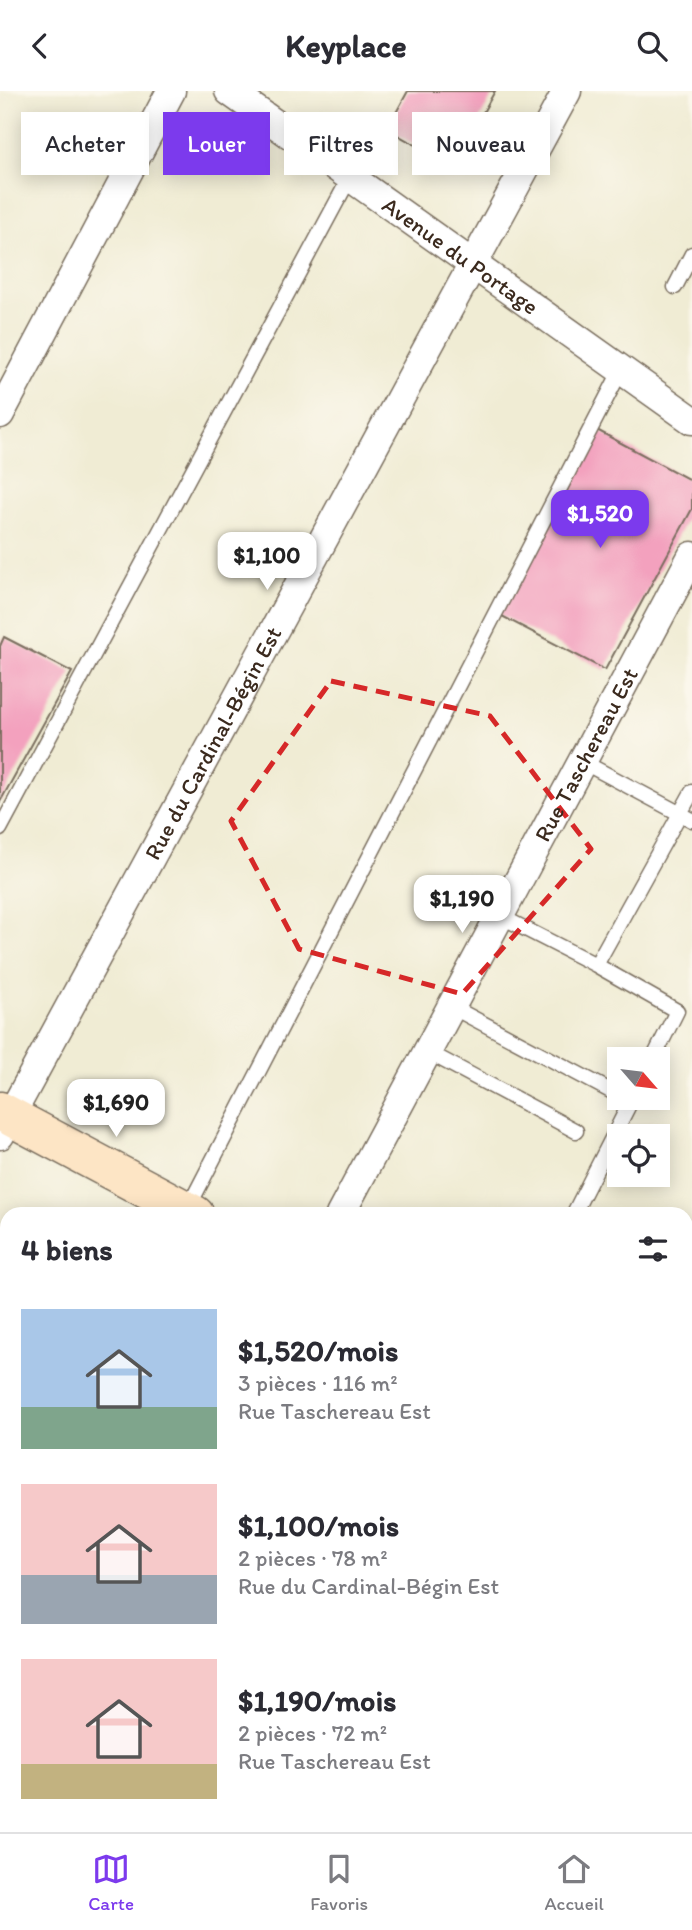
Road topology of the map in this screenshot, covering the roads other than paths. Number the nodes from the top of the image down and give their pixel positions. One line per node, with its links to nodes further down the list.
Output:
1 (171, 91): 9 (street)
2 (229, 91): 4 (street, Avenue du Portage)
3 (567, 91): 6 (street, Rue du Cardinal-Bégin Est)
4 (350, 177): 6 (street, Avenue du Portage); 15 (lane)
5 (692, 254): 7 (lane)
6 (473, 264): 8 (street, Avenue du Portage); 23 (street, Rue du Cardinal-Bégin Est)
7 (675, 287)
8 (621, 370): 10 (street, Avenue du Portage); 26 (lane)
9 (0, 414)
10 (692, 420)
11 (692, 556): 12 (street, Rue Taschereau Est)
12 (583, 762): 14 (lane); 16 (street, Rue Taschereau Est)
13 (692, 792): 14 (lane)
14 (686, 816): 17 (lane)
15 (0, 829)
16 (500, 916): 17 (lane); 18 (street, Rue Taschereau Est)
17 (596, 965): 19 (lane)
18 (452, 1007): 20 (street, Rue Taschereau Est); 21 (lane)
19 (659, 1047)
20 (428, 1052): 24 (lane); 27 (street, Rue Taschereau Est)
21 (607, 1088)
22 (621, 1110): 28 (lane)
23 (3, 1121): 25 (main road)
24 (576, 1131)
25 (177, 1207)
26 (192, 1207)
27 (344, 1207)
28 (577, 1207)

